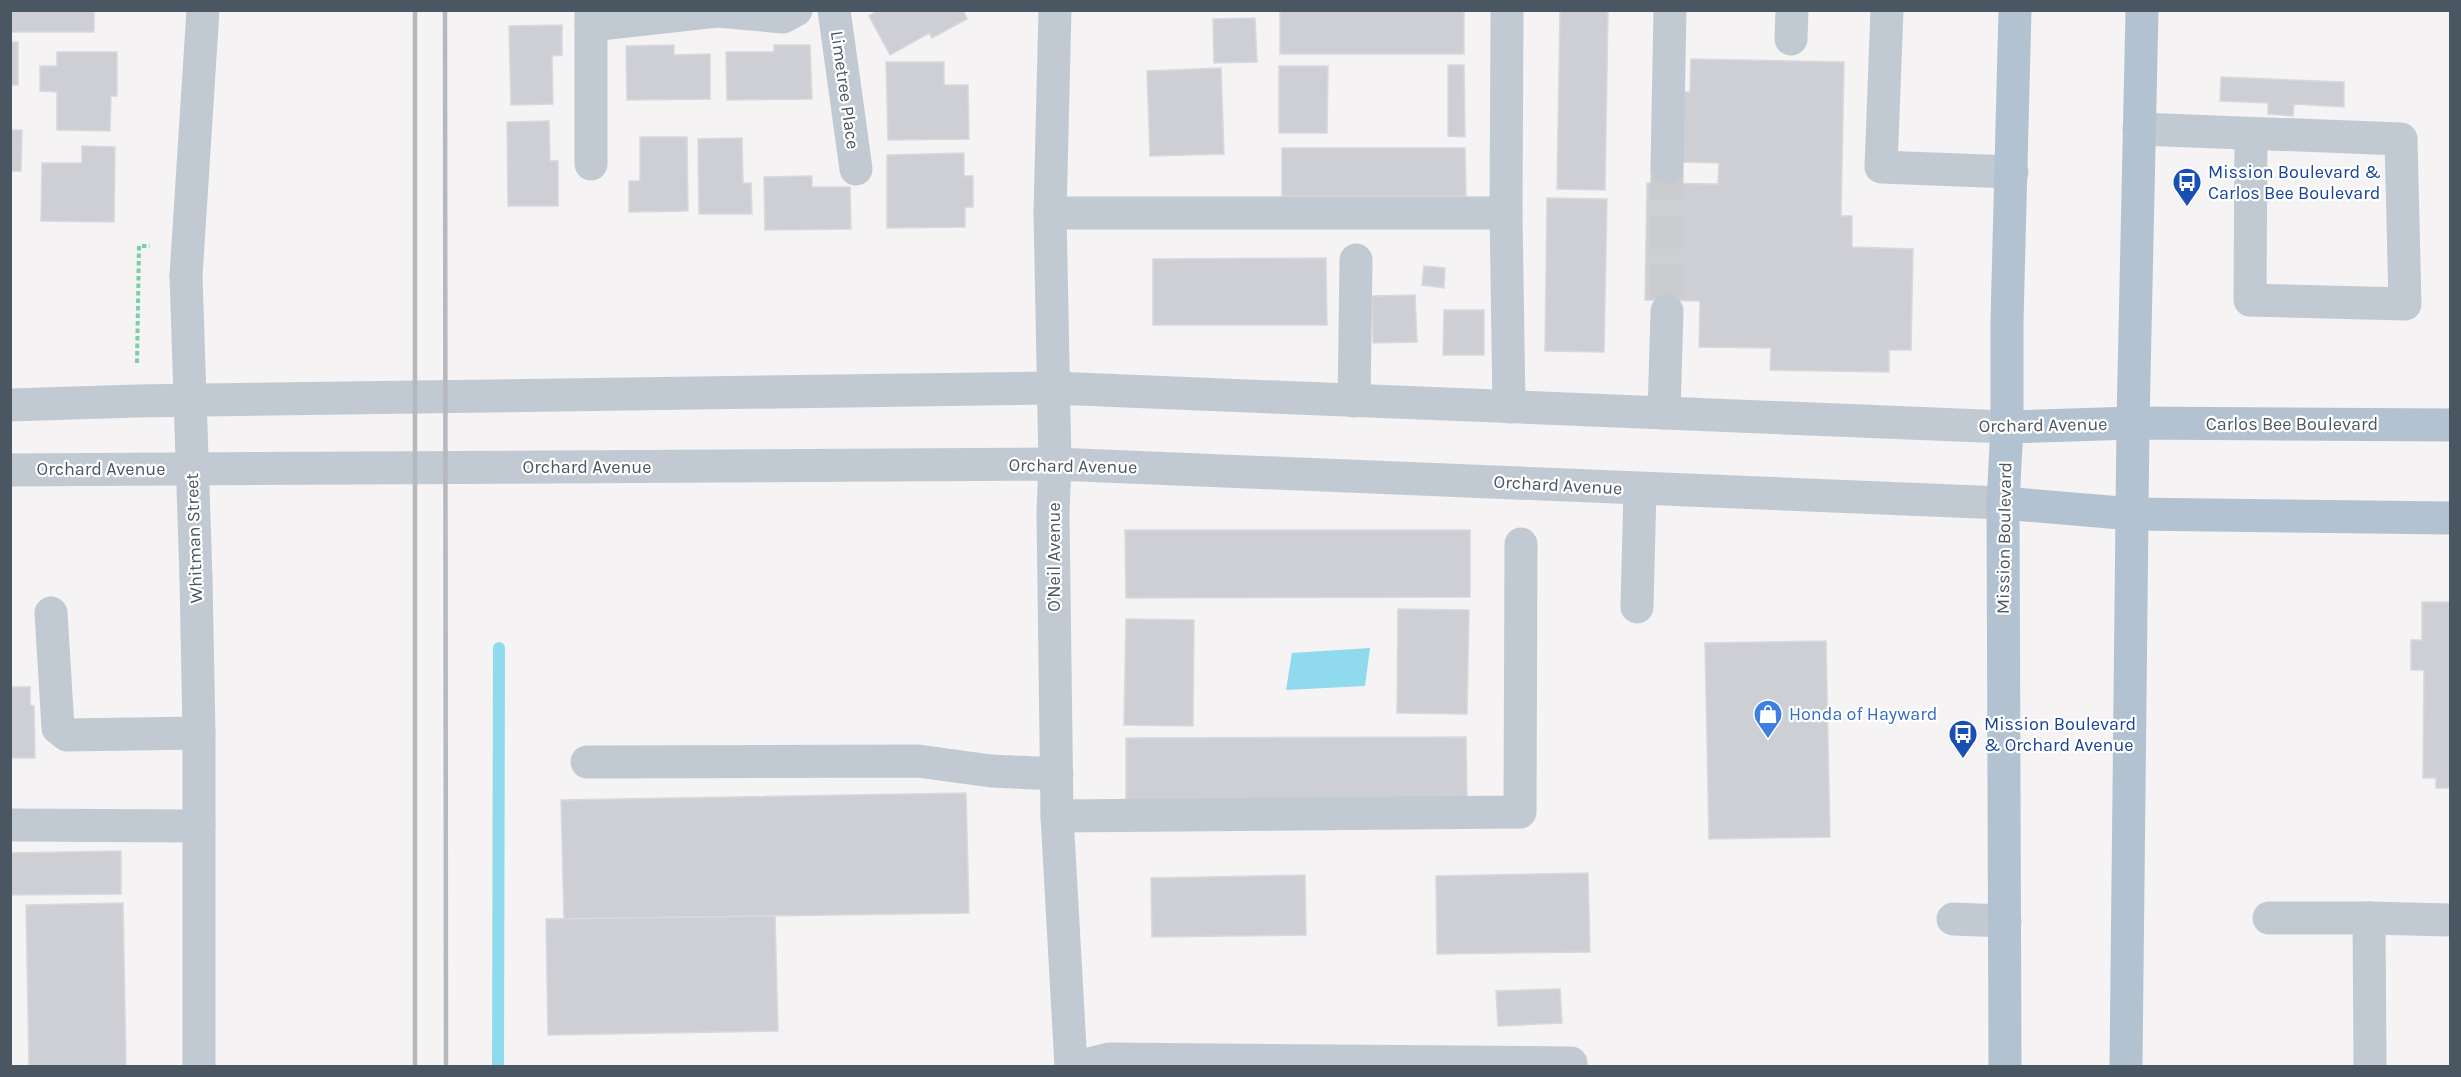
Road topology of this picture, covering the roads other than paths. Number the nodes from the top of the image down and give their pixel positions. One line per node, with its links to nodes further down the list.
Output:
1 (203, 10): 38 (street, Whitman Street, bridge)
2 (796, 10): 10 (street)
3 (834, 10): 15 (street, Limetree Place)
4 (1055, 10): 17 (street, O'Neil Avenue)
5 (1507, 10): 18 (street)
6 (1670, 10): 14 (street)
7 (1887, 10): 16 (street)
8 (2016, 10): 16 (main road, Mission Boulevard)
9 (2142, 10): 11 (main road)
10 (591, 18): 13 (street)
11 (2139, 129): 12 (street); 26 (main road)
12 (2251, 134): 12 (street)
13 (591, 164)
14 (1667, 167)
15 (856, 169)
16 (2012, 172): 28 (main road, Mission Boulevard)
17 (1050, 213): 18 (street); 21 (street, O'Neil Avenue)
18 (1506, 213): 24 (street)
19 (1356, 260): 22 (street)
20 (1667, 311): 25 (street)
21 (1053, 387): 22 (street, Orchard Avenue); 23 (street, Orchard Avenue); 29 (street, O'Neil Avenue)
22 (1354, 401): 24 (street, Orchard Avenue)
23 (10, 405)
24 (1509, 407): 25 (street, Orchard Avenue)
25 (1664, 413): 28 (street, Orchard Avenue)
26 (2133, 423): 27 (main road, Carlos Bee Boulevard); 28 (main road, Orchard Avenue); 33 (main road)
27 (2451, 425)
28 (2007, 427): 32 (main road, Mission Boulevard)
29 (1055, 464): 30 (street, Orchard Avenue); 31 (street, Orchard Avenue); 40 (street, O'Neil Avenue)
30 (10, 470)
31 (1640, 489): 32 (street, Orchard Avenue); 36 (street)
32 (2003, 503): 33 (main road, Orchard Avenue); 48 (main road, Mission Boulevard)
33 (2133, 514): 34 (main road); 54 (main road)
34 (2451, 518)
35 (1521, 544): 41 (street)
36 (1637, 607)
37 (51, 613): 38 (street)
38 (199, 733): 43 (street, Whitman Street)
39 (587, 762): 40 (street)
40 (1057, 774): 41 (street, O'Neil Avenue)
41 (1058, 816): 51 (street, O'Neil Avenue)
42 (10, 825): 43 (street)
43 (199, 826): 50 (street, Whitman Street)
44 (2269, 918): 45 (street)
45 (2369, 918): 47 (street); 55 (street)
46 (1953, 919): 48 (street)
47 (2451, 920)
48 (2004, 921): 53 (main road, Mission Boulevard)
49 (1570, 1065): 52 (street)
50 (200, 1066)
51 (1071, 1066)
52 (1082, 1066)
53 (2005, 1066)
54 (2126, 1066)
55 (2370, 1066)

